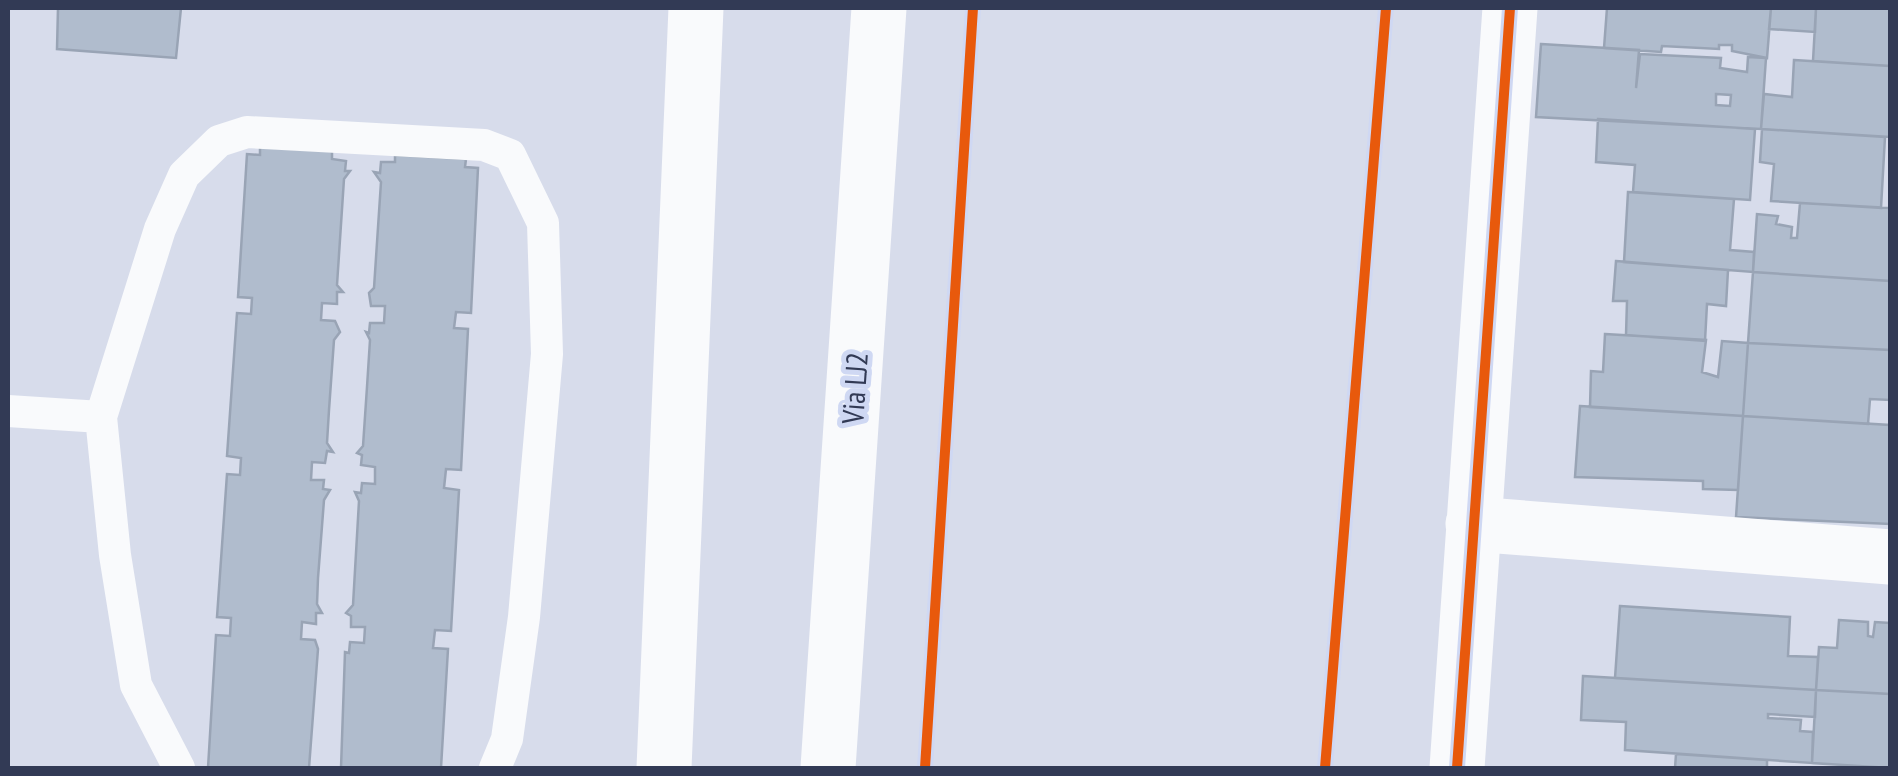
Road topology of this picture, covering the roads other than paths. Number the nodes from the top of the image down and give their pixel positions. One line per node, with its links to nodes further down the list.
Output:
1 (696, 8): 10 (main road)
2 (879, 8): 11 (main road, Via LJ2)
3 (1510, 8): 6 (main road)
4 (8, 410): 5 (lane)
5 (102, 417): 8 (lane); 9 (lane)
6 (1473, 524): 7 (main road); 12 (main road)
7 (1890, 557)
8 (179, 768)
9 (496, 768)
10 (664, 768)
11 (828, 768)
12 (1457, 768)

